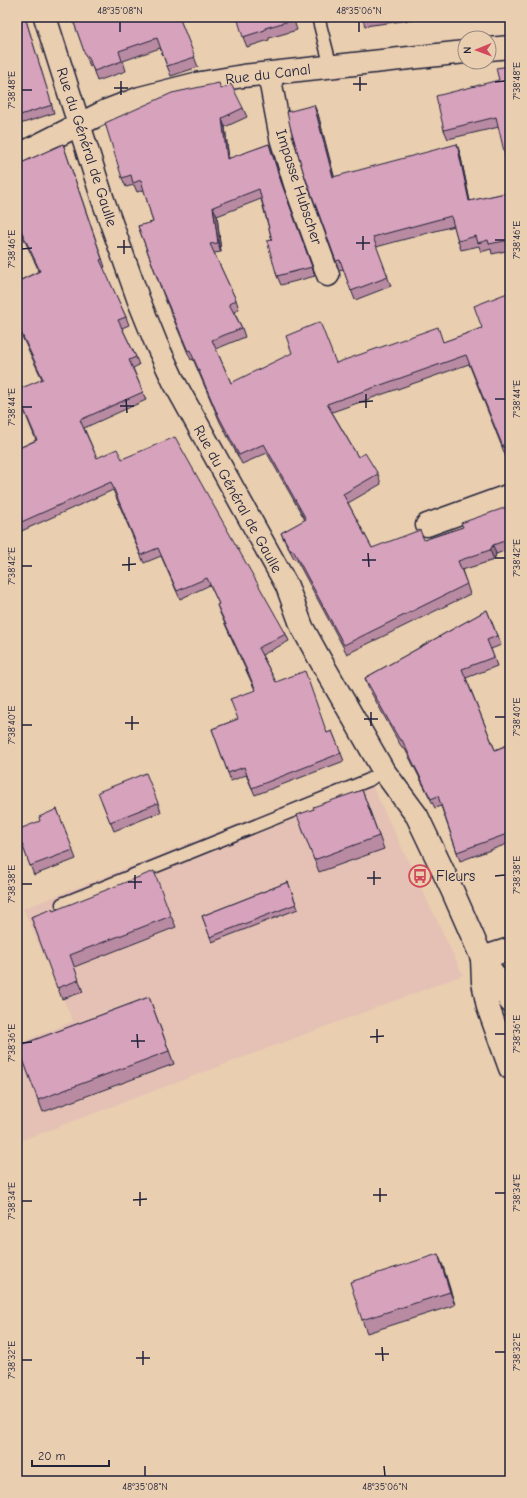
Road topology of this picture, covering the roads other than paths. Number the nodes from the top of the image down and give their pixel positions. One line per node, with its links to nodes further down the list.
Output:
1 (45, 17): 8 (street, Rue du Général de Gaulle)
2 (318, 17): 6 (lane)
3 (510, 47): 4 (street)
4 (497, 49)
5 (457, 53): 6 (street, Rue du Canal)
6 (331, 67): 7 (street, Rue du Canal)
7 (269, 74): 8 (street, Rue du Canal); 10 (street, Impasse Hubscher)
8 (78, 124): 9 (street, Rue du Canal); 13 (street, Rue du Général de Gaulle)
9 (17, 156)
10 (328, 275)
11 (510, 495): 12 (street)
12 (427, 525)
13 (383, 770): 14 (lane); 16 (street, Rue du Général de Gaulle)
14 (62, 904)
15 (510, 949): 16 (street)
16 (482, 958): 17 (street, Rue du Général de Gaulle); 18 (street, Rue du Général de Gaulle)
17 (510, 1001)
18 (510, 1068)

